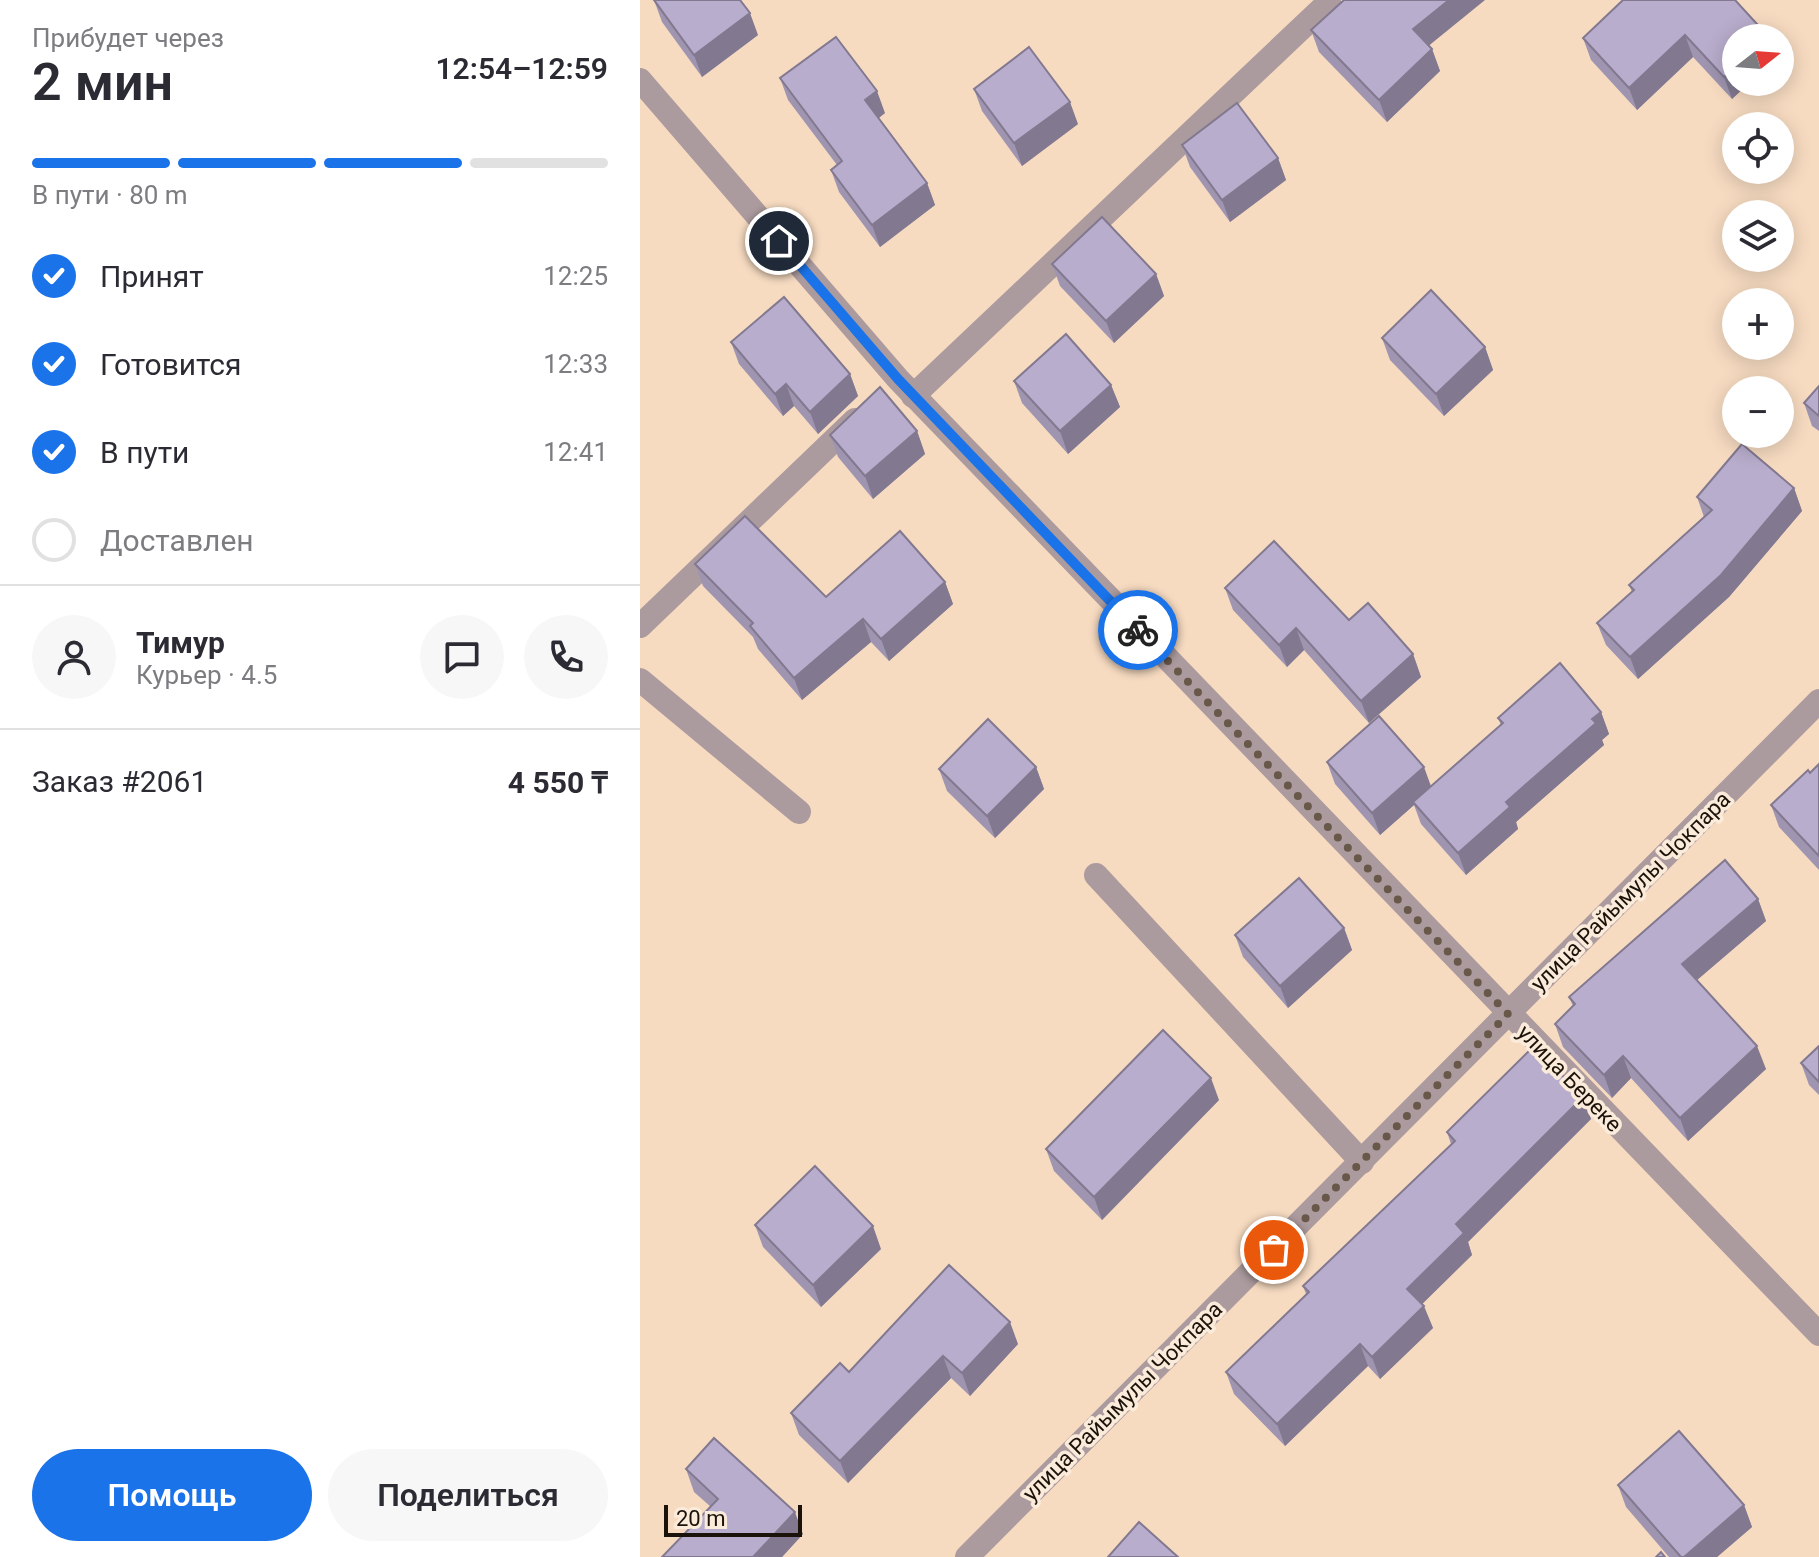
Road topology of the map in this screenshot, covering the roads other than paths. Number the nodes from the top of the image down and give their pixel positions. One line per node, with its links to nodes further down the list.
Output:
1 (1329, 2): 3 (street)
2 (640, 80): 3 (street, улица Береке)
3 (893, 391): 4 (street); 9 (street, улица Береке)
4 (640, 626)
5 (640, 680): 7 (street)
6 (1819, 701): 9 (street, улица Райымулы Чокпара)
7 (799, 812)
8 (1096, 875): 10 (street)
9 (1508, 1014): 10 (street, улица Райымулы Чокпара); 11 (street, улица Береке)
10 (1362, 1162): 12 (street, улица Райымулы Чокпара)
11 (1819, 1334)
12 (967, 1557)

